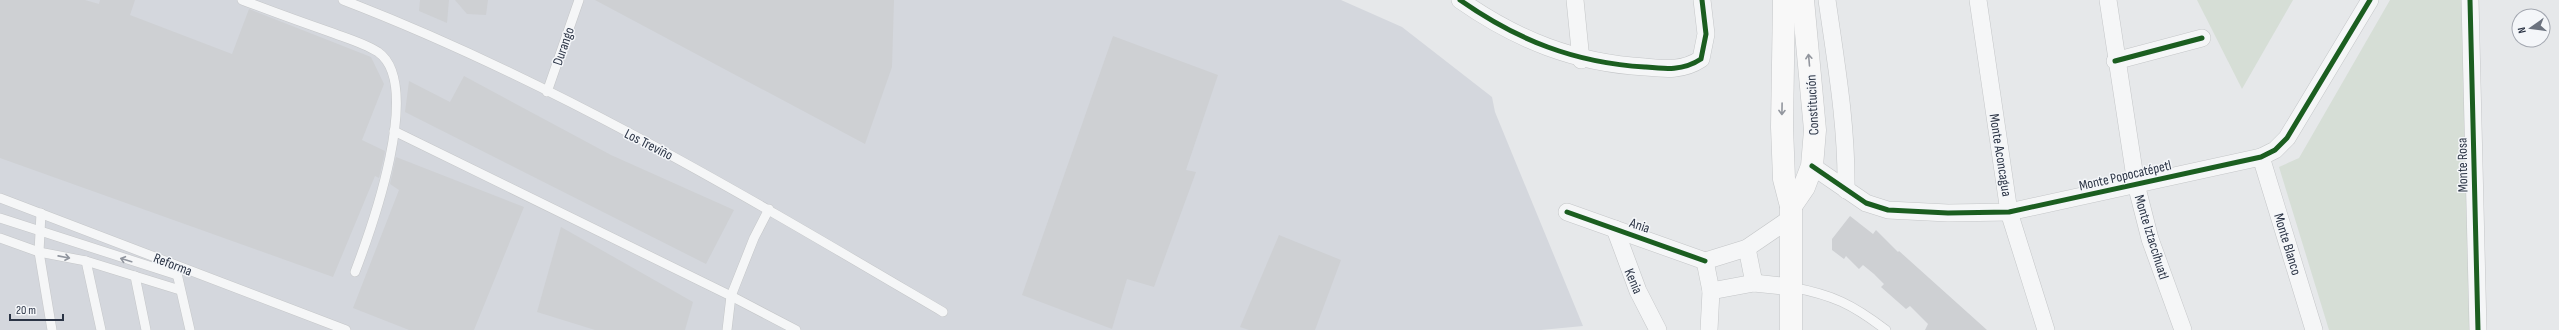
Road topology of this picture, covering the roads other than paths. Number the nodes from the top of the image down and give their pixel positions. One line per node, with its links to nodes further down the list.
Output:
1 (242, 0): 18 (lane)
2 (343, 0): 17 (lane, Los Treviño)
3 (579, 0): 17 (lane, Durango)
4 (1460, 0): 15 (street)
5 (1575, 0): 15 (street)
6 (1702, 0): 15 (street)
7 (1784, 0): 26 (street, Constitución, one-way to 26)
8 (1803, 0): 20 (street, Constitución, one-way to 8)
9 (1827, 0): 22 (street)
10 (1978, 0): 27 (street, Monte Aconcagua)
11 (2108, 0): 16 (street, Monte Iztaccíhuatl)
12 (2370, 0): 19 (street, Monte Popocatépetl)
13 (2470, 0): 61 (street, Monte Rosa)
14 (2202, 38): 16 (street)
15 (1581, 60)
16 (2115, 61): 21 (street, Monte Iztaccíhuatl)
17 (547, 92): 24 (lane, Los Treviño)
18 (394, 131): 38 (lane); 45 (lane)
19 (2261, 157): 21 (street, Monte Popocatépetl); 60 (street, Monte Blanco)
20 (1812, 166): 22 (street, Monte Popocatépetl); 26 (street, Constitución)
21 (2136, 184): 27 (street, Monte Popocatépetl); 59 (street, Monte Iztaccíhuatl)
22 (1846, 190): 27 (street, Monte Popocatépetl)
23 (0, 198): 28 (lane, Reforma)
24 (769, 209): 45 (lane); 46 (lane, Los Treviño)
25 (1567, 212): 30 (street, Ania)
26 (1791, 212): 33 (street); 42 (street, Constitución)
27 (2009, 212): 58 (street, Monte Aconcagua)
28 (41, 213): 31 (lane); 37 (lane, Reforma)
29 (0, 218): 31 (lane)
30 (1615, 229): 36 (street, Ania); 54 (street, Kenia)
31 (40, 233): 34 (lane); 39 (lane, one-way to 31)
32 (0, 238): 34 (lane)
33 (1747, 248): 36 (street); 41 (street)
34 (40, 252): 35 (lane, one-way to 35); 47 (lane)
35 (86, 261): 40 (lane); 48 (lane)
36 (1705, 261): 44 (street)
37 (174, 264): 39 (lane); 51 (lane, Reforma)
38 (355, 272)
39 (177, 275): 43 (lane)
40 (135, 276): 43 (lane); 49 (lane)
41 (1754, 282): 42 (street); 44 (street)
42 (1791, 287): 56 (street, Constitución); 57 (lane)
43 (180, 290): 50 (lane)
44 (1711, 292): 55 (street)
45 (731, 296): 52 (lane); 53 (lane)
46 (944, 312)
47 (52, 330)
48 (100, 330)
49 (146, 330)
50 (190, 330)
51 (346, 330)
52 (727, 330)
53 (796, 330)
54 (1658, 330)
55 (1709, 330)
56 (1791, 330)
57 (1886, 330)
58 (2046, 330)
59 (2183, 330)
60 (2314, 330)
61 (2478, 330)

